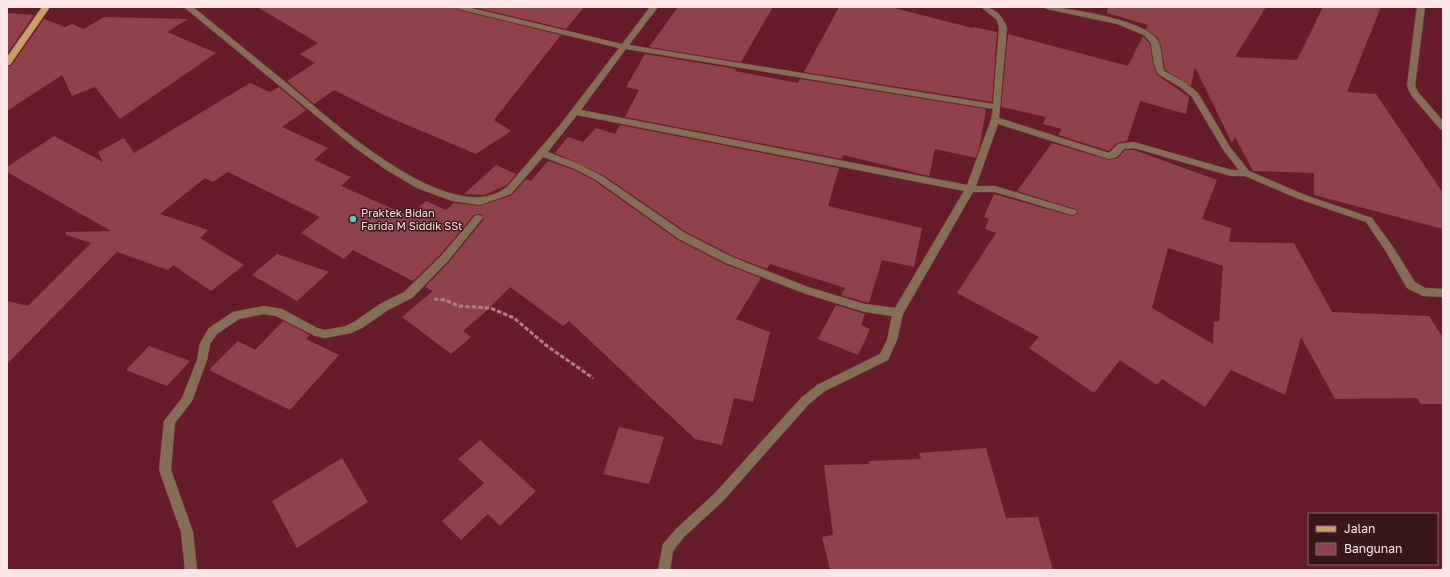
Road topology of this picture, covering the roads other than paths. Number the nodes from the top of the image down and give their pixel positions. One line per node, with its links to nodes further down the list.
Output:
1 (46, 7): 9 (main road)
2 (188, 7): 14 (street)
3 (458, 7): 8 (street)
4 (654, 7): 8 (street)
5 (985, 7): 10 (street)
6 (1047, 7): 15 (street)
7 (1421, 7): 13 (street)
8 (622, 46): 10 (street); 11 (street)
9 (7, 63)
10 (997, 107): 12 (street)
11 (575, 112): 14 (street); 16 (street)
12 (995, 120): 15 (street); 16 (street)
13 (1443, 127)
14 (542, 153): 20 (street)
15 (1246, 173): 19 (street)
16 (970, 189): 17 (street); 20 (street)
17 (1072, 212)
18 (478, 218): 21 (street)
19 (1443, 293)
20 (898, 313): 22 (street)
21 (191, 570)
22 (664, 570)

